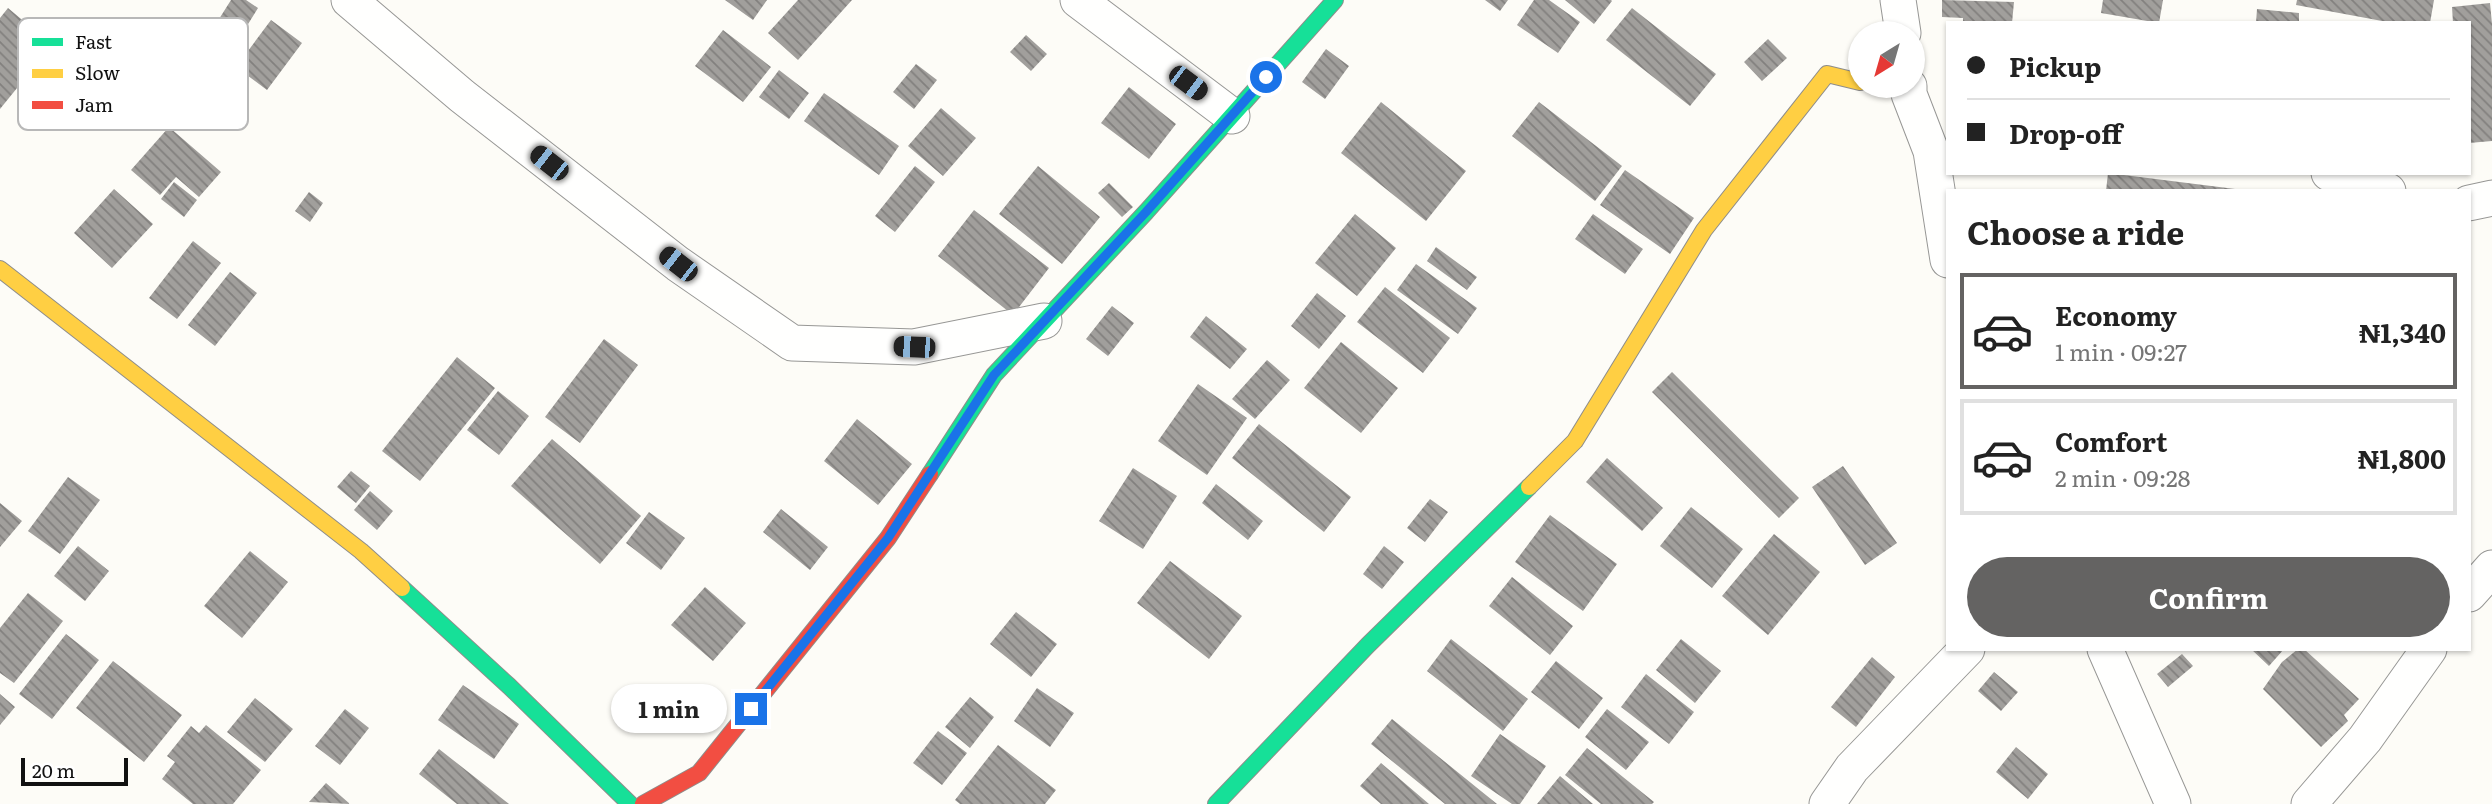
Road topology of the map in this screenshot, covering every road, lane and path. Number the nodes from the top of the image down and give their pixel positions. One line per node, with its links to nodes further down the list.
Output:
1 (349, 0): 16 (street)
2 (1078, 0): 8 (street)
3 (1335, 0): 8 (street)
4 (1898, 0): 5 (street)
5 (1901, 21)
6 (1848, 79): 24 (street)
7 (1913, 98): 9 (street)
8 (1231, 116): 16 (street)
9 (1940, 151): 14 (street)
10 (2336, 175): 11 (street)
11 (2381, 189)
12 (2492, 198): 13 (street)
13 (2471, 203)
14 (1946, 233)
15 (0, 269): 22 (street)
16 (1044, 321): 23 (street)
17 (2492, 568): 18 (street)
18 (2471, 592)
19 (1965, 651): 25 (street)
20 (2106, 651): 26 (street)
21 (2428, 651): 27 (street)
22 (630, 804)
23 (643, 804)
24 (1216, 804)
25 (1826, 804)
26 (2173, 804)
27 (2309, 804)

